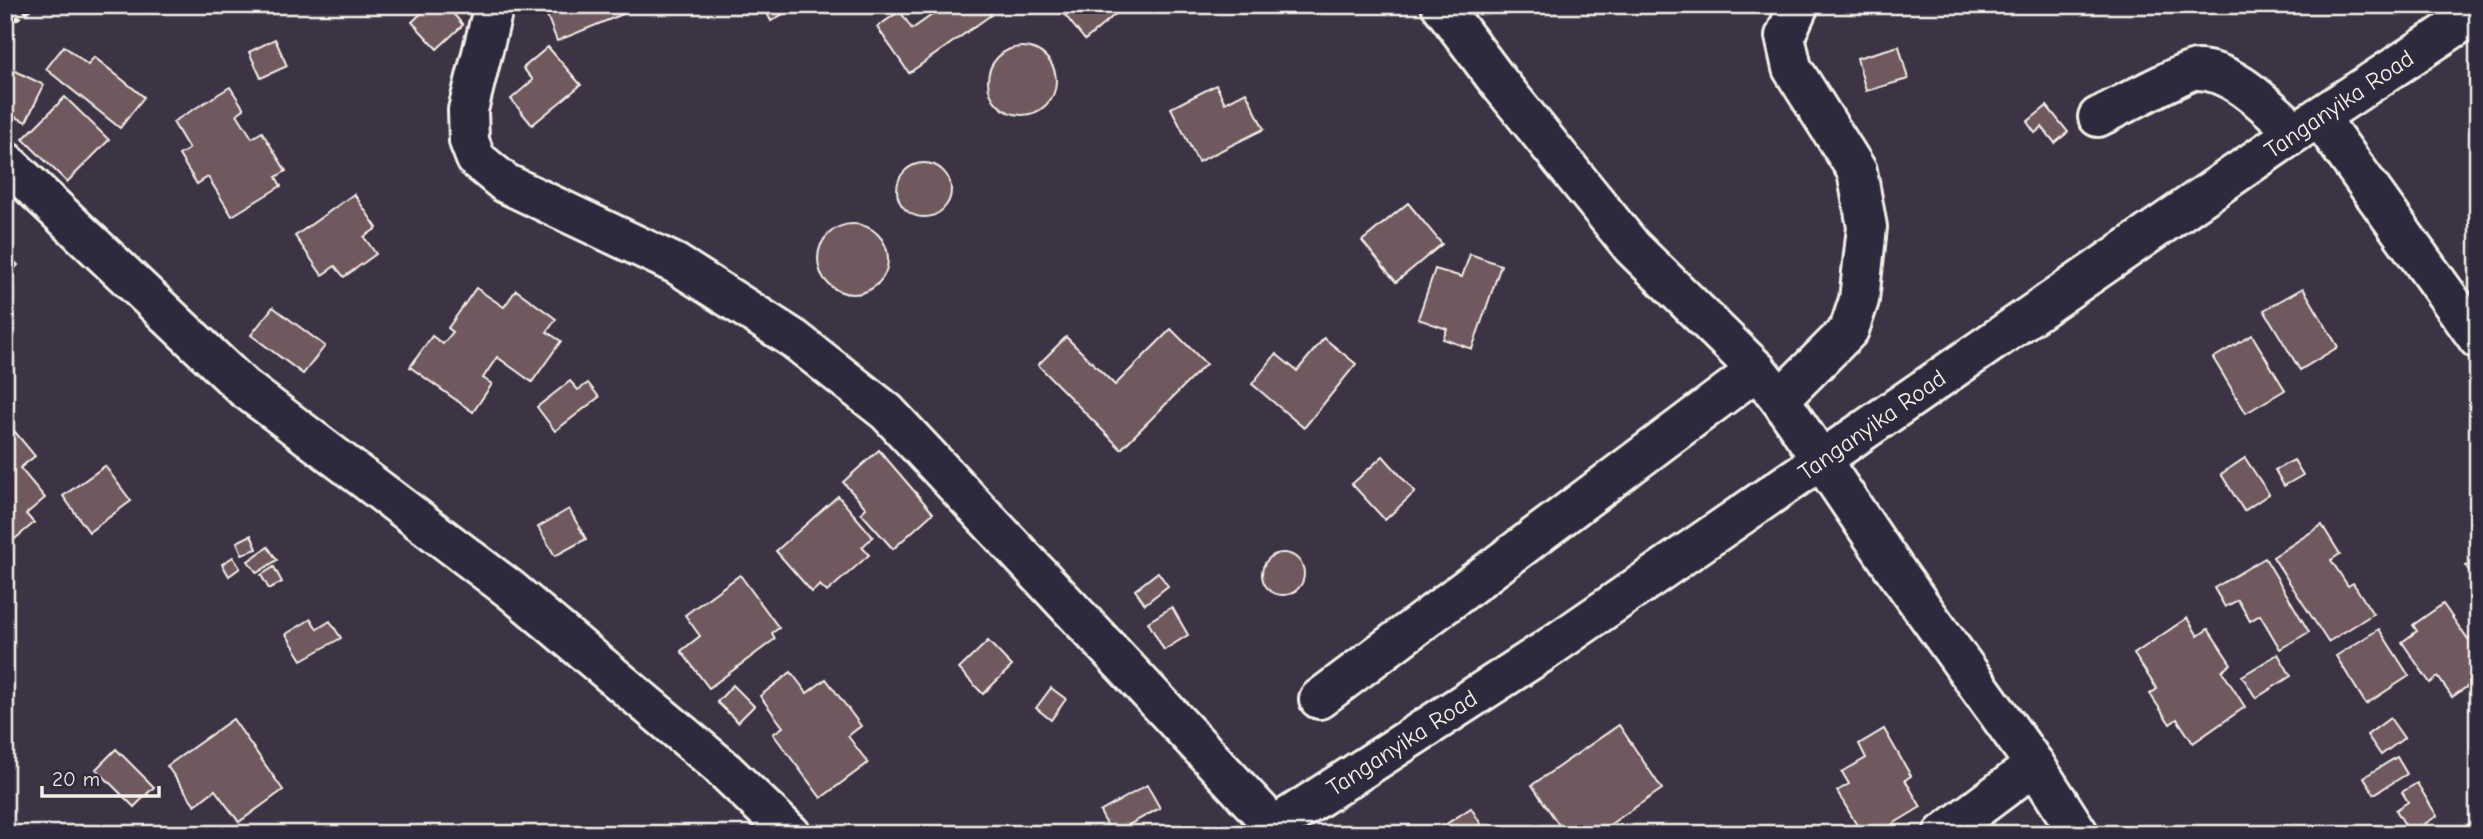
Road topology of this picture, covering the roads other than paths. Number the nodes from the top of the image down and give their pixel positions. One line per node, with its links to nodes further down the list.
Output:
1 (494, 5): 13 (street)
2 (1441, 5): 9 (street)
3 (1799, 5): 9 (street)
4 (2477, 8): 6 (street, Tanganyika Road)
5 (2098, 117): 6 (street)
6 (2307, 125): 8 (street); 10 (street, Tanganyika Road)
7 (5, 161): 14 (street)
8 (2478, 339)
9 (1769, 385): 10 (street); 11 (street)
10 (1822, 459): 12 (street); 13 (street, Tanganyika Road)
11 (1319, 699)
12 (2035, 765): 15 (street); 16 (street)
13 (1268, 830)
14 (792, 834)
15 (1943, 834)
16 (2079, 834)

